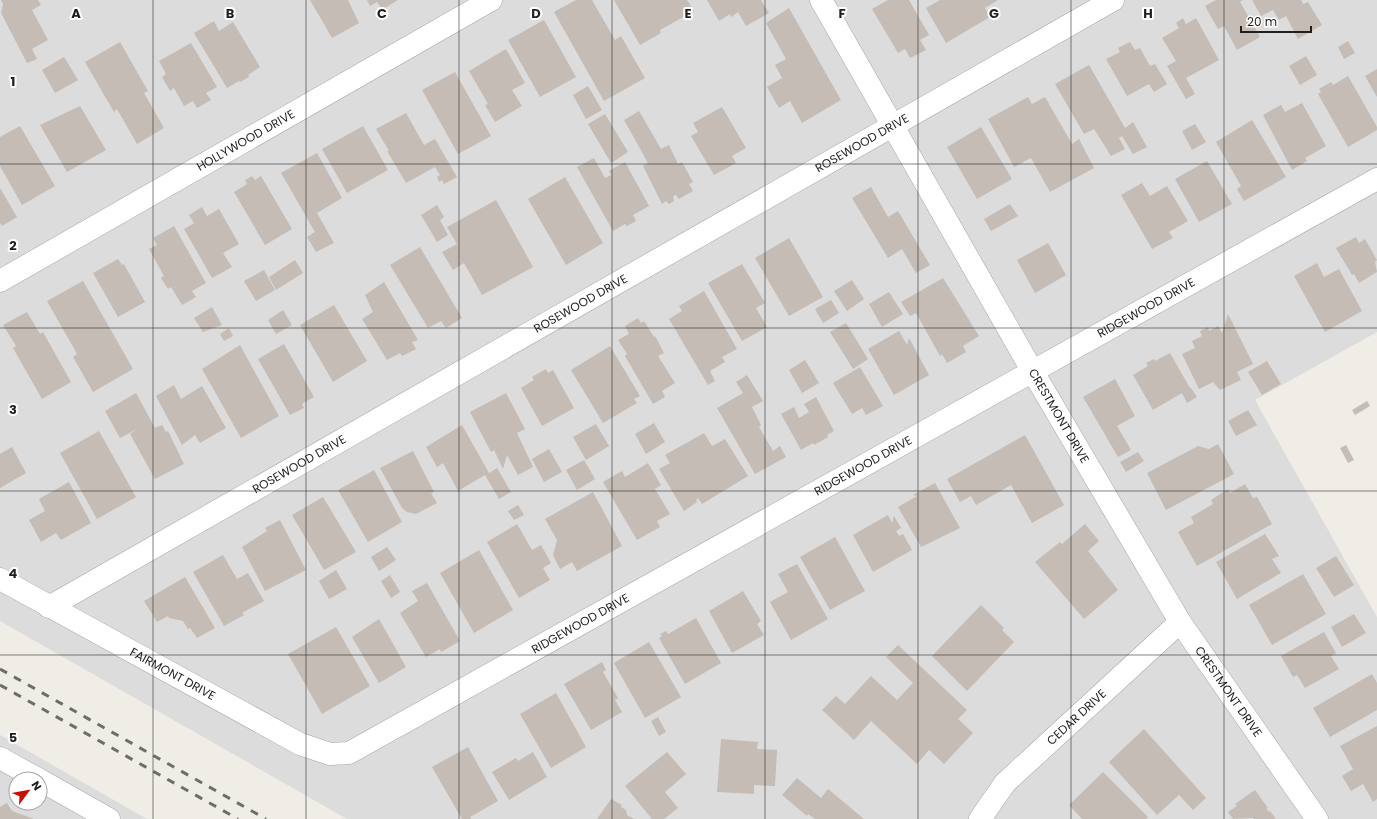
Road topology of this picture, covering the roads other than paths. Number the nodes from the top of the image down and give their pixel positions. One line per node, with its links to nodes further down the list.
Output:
1 (491, 0): 6 (street, HOLLYWOOD DRIVE)
2 (820, 0): 4 (street, CRESTMONT DRIVE)
3 (1113, 0): 4 (street, ROSEWOOD DRIVE)
4 (892, 126): 7 (street, CRESTMONT DRIVE); 9 (street, ROSEWOOD DRIVE)
5 (1377, 179): 7 (street, RIDGEWOOD DRIVE)
6 (0, 281)
7 (1033, 372): 10 (street, CRESTMONT DRIVE); 11 (street, RIDGEWOOD DRIVE)
8 (0, 579): 9 (street, FAIRMONT DRIVE)
9 (49, 607): 11 (street, FAIRMONT DRIVE)
10 (1180, 622): 16 (street, CEDAR DRIVE); 17 (street, CRESTMONT DRIVE)
11 (349, 753)
12 (0, 758): 13 (street)
13 (23, 771)
14 (48, 785): 15 (street)
15 (109, 819)
16 (980, 819)
17 (1317, 819)

